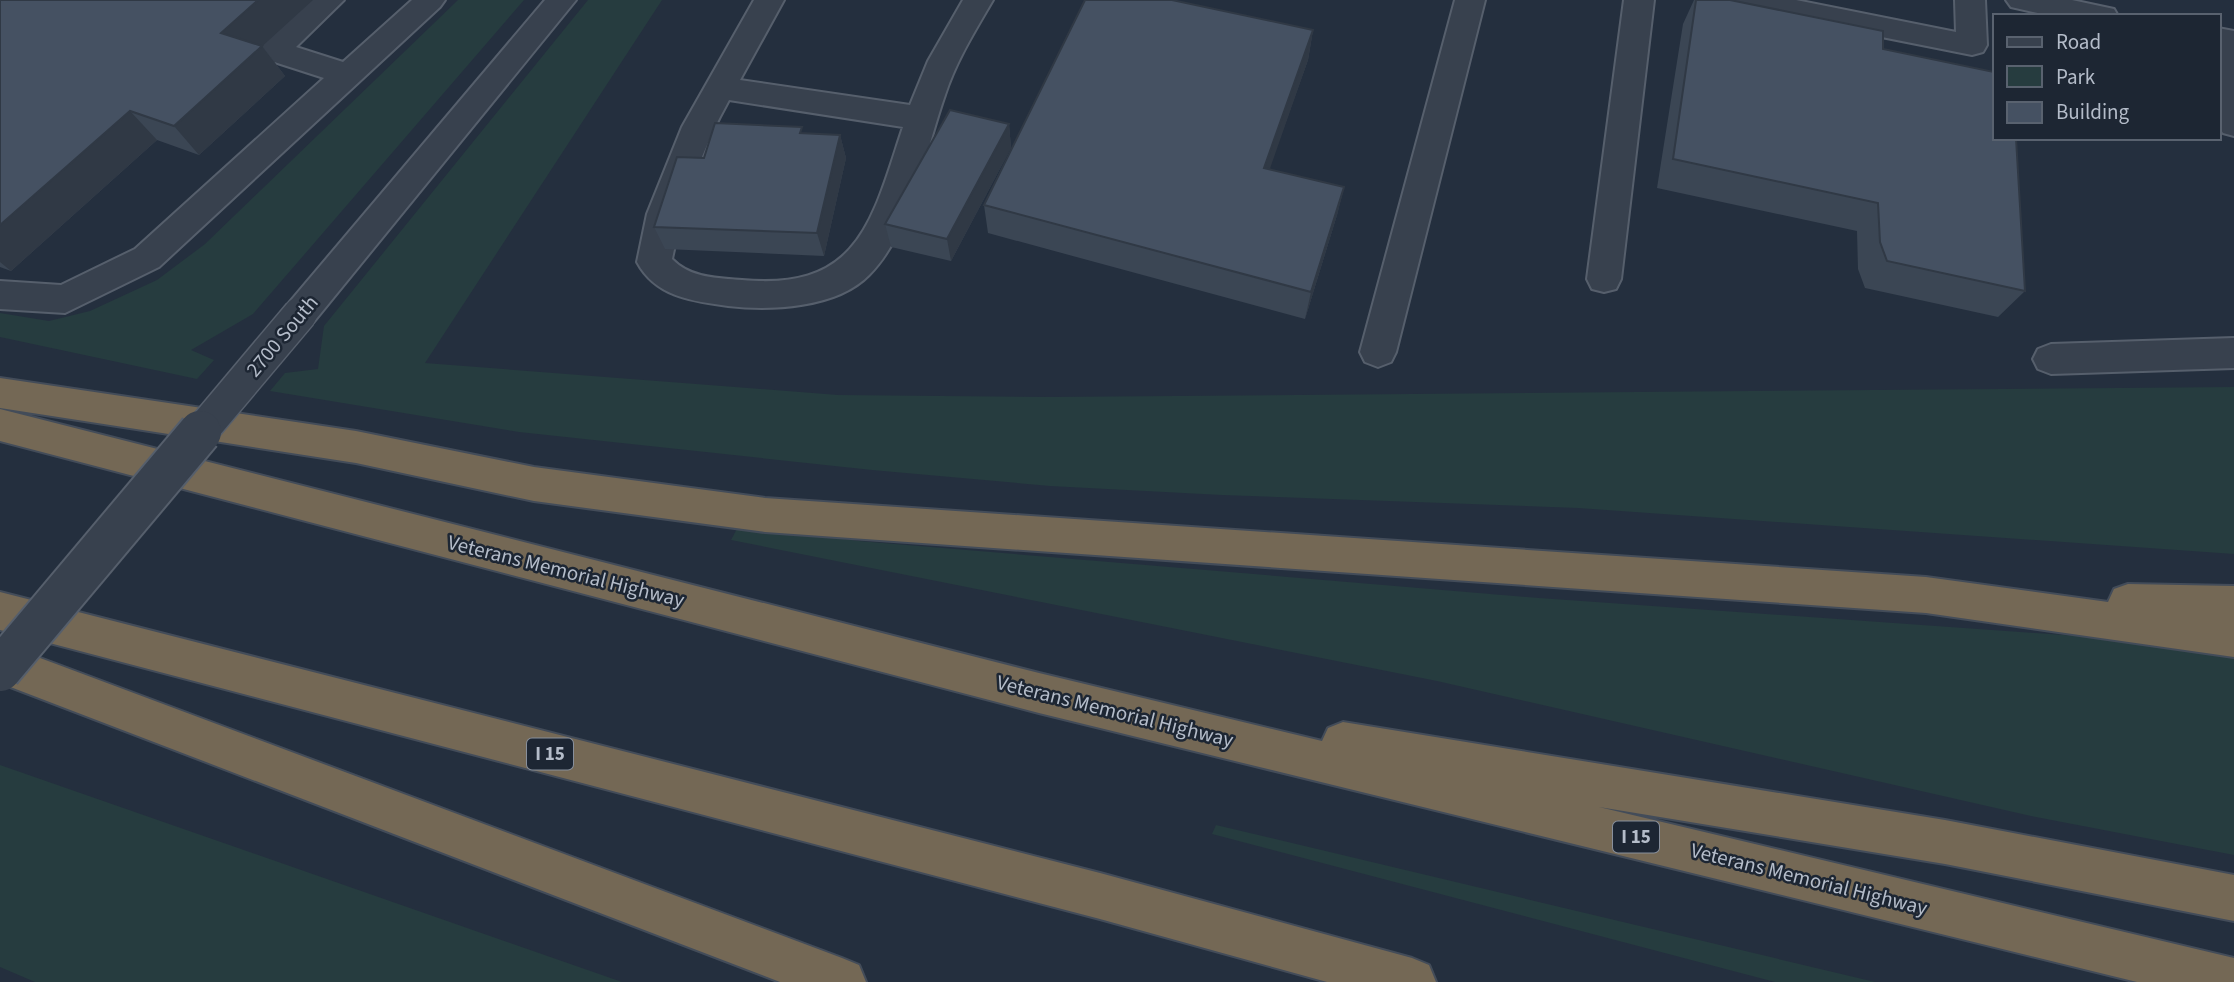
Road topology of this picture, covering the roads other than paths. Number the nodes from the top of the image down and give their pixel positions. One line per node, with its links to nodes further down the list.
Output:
1 (329, 0): 13 (street)
2 (430, 0): 13 (street)
3 (561, 0): 29 (street, 2700 South, bridge)
4 (769, 0): 14 (street)
5 (978, 0): 15 (street)
6 (1470, 0): 19 (street)
7 (1639, 0): 17 (street)
8 (1746, 0): 9 (street)
9 (1970, 0)
10 (2021, 0): 11 (street)
11 (2092, 14)
12 (2220, 49): 16 (street)
13 (348, 75): 18 (street)
14 (720, 88): 15 (street); 15 (street)
15 (921, 118)
16 (2234, 125)
17 (1604, 279)
18 (0, 295)
19 (1378, 352)
20 (2234, 353): 21 (street)
21 (2051, 359)
22 (0, 393): 24 (highway)
23 (0, 425): 30 (highway, Veterans Memorial Highway / I 15)
24 (1926, 595): 25 (highway); 27 (highway)
25 (2234, 605)
26 (0, 611): 33 (highway, I 15)
27 (2234, 638)
28 (0, 663): 32 (highway)
29 (0, 670)
30 (1039, 693): 31 (highway); 34 (highway, Veterans Memorial Highway / I 15)
31 (2234, 898)
32 (842, 982)
33 (1412, 982)
34 (2234, 982)

